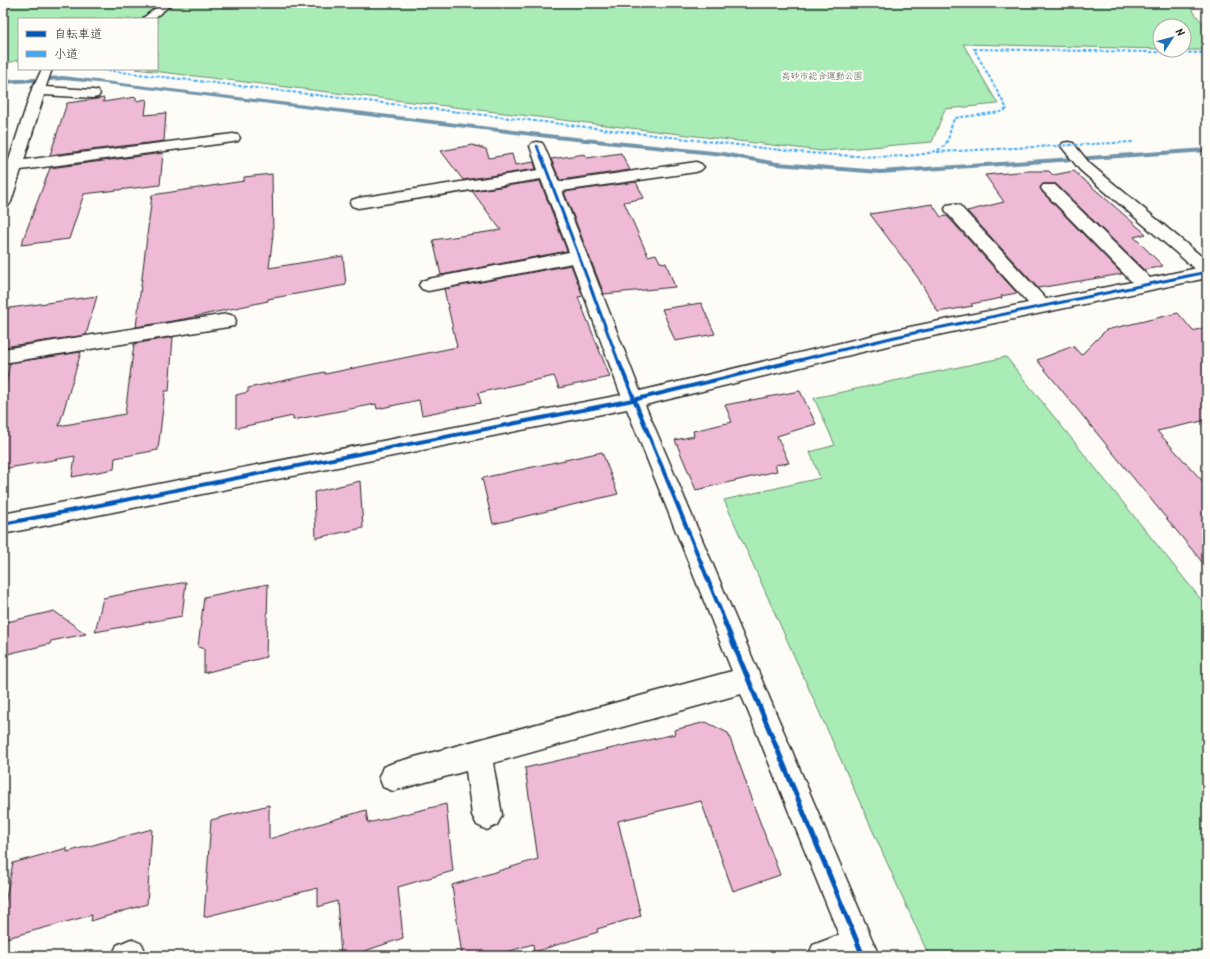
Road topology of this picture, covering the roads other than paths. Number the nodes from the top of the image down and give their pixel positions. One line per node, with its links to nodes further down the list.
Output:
1 (168, 3): 2 (lane)
2 (148, 18)
3 (47, 70): 4 (lane)
4 (40, 88): 5 (street); 9 (street)
5 (93, 94)
6 (233, 138): 9 (street)
7 (537, 146): 11 (street)
8 (1068, 146): 17 (street)
9 (15, 166): 13 (street)
10 (696, 167): 11 (street)
11 (550, 181): 14 (street); 16 (street)
12 (1048, 188): 19 (street)
13 (3, 202)
14 (358, 203)
15 (953, 209): 20 (street)
16 (578, 256): 18 (street); 23 (street)
17 (1207, 271): 19 (street)
18 (428, 285)
19 (1146, 285): 20 (street)
20 (1042, 307): 23 (street)
21 (227, 321): 22 (street)
22 (3, 356)
23 (633, 400): 24 (street); 25 (street)
24 (3, 524)
25 (749, 679): 26 (street); 29 (street)
26 (476, 754): 27 (street); 28 (street)
27 (392, 776)
28 (488, 815)
29 (860, 950): 30 (street)
30 (824, 956)

